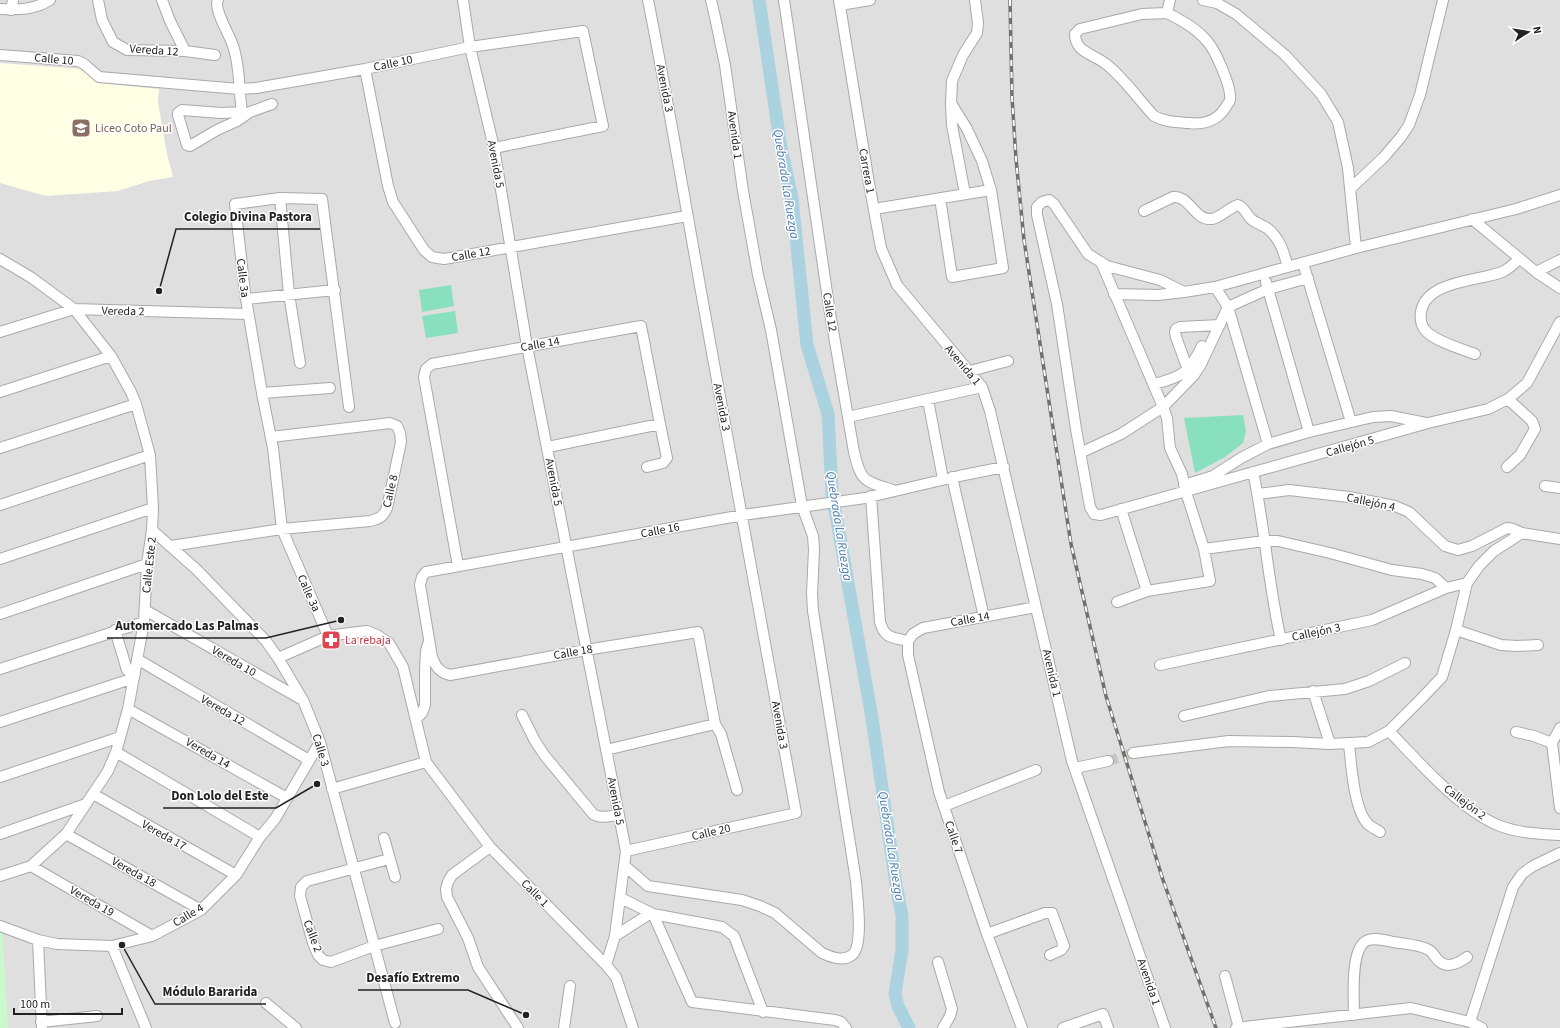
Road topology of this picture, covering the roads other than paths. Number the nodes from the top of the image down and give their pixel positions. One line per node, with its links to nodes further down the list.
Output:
1 (50, 0): 15 (street)
2 (98, 0): 19 (street, Vereda 12)
3 (162, 0): 19 (street, Vereda 12)
4 (218, 0): 23 (street)
5 (463, 0): 18 (street, Avenida 5)
6 (648, 0): 36 (street, Avenida 3)
7 (710, 0): 104 (street, Avenida 1)
8 (784, 0): 81 (street, Calle 12)
9 (870, 0): 14 (street)
10 (975, 0): 24 (street)
11 (1170, 0): 17 (street)
12 (1203, 0): 28 (street)
13 (1443, 0): 28 (street)
14 (839, 3): 34 (street, Carrera 1)
15 (12, 5): 16 (street)
16 (0, 9)
17 (1167, 13): 17 (street)
18 (470, 46): 22 (street, Calle 10); 27 (street, Avenida 5); 27 (street, Calle 10)
19 (184, 52): 21 (street)
20 (0, 55): 23 (street, Calle 10)
21 (215, 55)
22 (365, 69): 23 (street, Calle 10); 38 (street, Calle 12)
23 (239, 89): 26 (street)
24 (951, 103): 29 (street); 30 (street)
25 (272, 104): 26 (street)
26 (242, 114): 26 (street)
27 (494, 148): 38 (street, Avenida 5)
28 (1350, 189): 39 (street)
29 (991, 190): 30 (street); 33 (street)
30 (965, 194): 33 (street)
31 (1560, 195): 37 (street)
32 (280, 198): 52 (street, Calle 3a); 54 (street); 56 (street, Calle 3a)
33 (940, 198): 34 (street)
34 (874, 209): 62 (street, Carrera 1)
35 (1144, 211): 45 (street)
36 (687, 216): 38 (street, Calle 12); 107 (street, Avenida 3)
37 (1472, 219): 39 (street); 41 (street)
38 (511, 246): 64 (street, Avenida 5)
39 (1356, 248): 44 (street)
40 (0, 259): 58 (street, Calle Este 2)
41 (1519, 259): 46 (street); 65 (street)
42 (1560, 260): 46 (street)
43 (1100, 262): 53 (street); 55 (street); 90 (street)
44 (1304, 263): 45 (street); 48 (street)
45 (1288, 267): 47 (street)
46 (1536, 272): 50 (street)
47 (1264, 274): 49 (street); 51 (street)
48 (1308, 278): 51 (street); 82 (street)
49 (1215, 287): 53 (street); 57 (street)
50 (1560, 288)
51 (1268, 289): 57 (street); 85 (street)
52 (335, 290): 54 (street); 79 (street, Calle 3a)
53 (1184, 292): 55 (street)
54 (289, 294): 56 (street); 68 (street)
55 (1114, 294): 71 (street)
56 (246, 299): 59 (street, Calle 3a)
57 (1228, 307): 61 (street); 87 (street)
58 (74, 309): 59 (street, Vereda 2); 63 (street, Vereda 2); 66 (street, Calle Este 2)
59 (248, 314): 75 (street, Calle 3a)
60 (1560, 322): 76 (street, Callejón 5)
61 (1220, 325): 70 (street); 70 (street)
62 (931, 328): 69 (street, Avenida 1)
63 (0, 332)
64 (527, 346): 83 (street, Calle 14); 88 (street, Avenida 5); 118 (street, Calle 14)
65 (1475, 354)
66 (111, 356): 74 (street); 78 (street, Calle Este 2)
67 (1008, 362): 69 (street)
68 (300, 363)
69 (970, 371): 72 (street, Avenida 1)
70 (1185, 376): 71 (street); 80 (street)
71 (1154, 384): 80 (street)
72 (982, 387): 77 (street); 93 (street, Avenida 1)
73 (330, 388): 75 (street)
74 (0, 392)
75 (262, 393): 86 (street, Calle 3a)
76 (1508, 399): 84 (street, Callejón 5); 94 (street)
77 (928, 400): 81 (street); 96 (street)
78 (136, 404): 89 (street); 91 (street, Calle Este 2)
79 (349, 407)
80 (1164, 407): 90 (street); 98 (street)
81 (848, 417): 100 (street, Calle 12)
82 (1351, 422): 84 (street); 85 (street)
83 (660, 424): 88 (street); 92 (street)
84 (1428, 424): 95 (street, Callejón 5)
85 (1309, 432): 87 (street)
86 (271, 437): 108 (street, Calle 3a); 108 (street, Calle 8)
87 (1268, 444): 98 (street)
88 (548, 447): 114 (street, Avenida 5)
89 (0, 448)
90 (1080, 453): 106 (street, Callejón 5)
91 (150, 455): 103 (street); 105 (street, Calle Este 2)
92 (647, 466)
93 (1004, 467): 96 (street); 123 (street, Avenida 1)
94 (1507, 467)
95 (1253, 472): 98 (street, Callejón 5); 101 (street)
96 (948, 478): 100 (street); 126 (street)
97 (1545, 486): 99 (street)
98 (1185, 488): 106 (street, Callejón 5); 115 (street)
99 (1560, 488)
100 (895, 490): 102 (street, Calle 16)
101 (1258, 494): 110 (street, Callejón 4); 112 (street)
102 (868, 497): 104 (street, Calle 16); 133 (street)
103 (0, 505)
104 (807, 506): 107 (street, Calle 16); 186 (street, Avenida 1)
105 (152, 508): 109 (street, Calle Este 2); 116 (street)
106 (1121, 509): 121 (street)
107 (743, 515): 114 (street, Calle 16); 174 (street, Avenida 3)
108 (282, 529): 113 (street, Calle 8); 130 (street, Calle 3a)
109 (152, 530): 113 (street, Calle 3); 117 (street, Calle Este 2)
110 (1522, 534): 111 (street, Callejón 4); 119 (street)
111 (1560, 539)
112 (1264, 541): 115 (street); 120 (street); 132 (street)
113 (171, 546): 136 (street, Calle 3)
114 (566, 548): 118 (street, Calle 16); 135 (street, Avenida 5)
115 (1204, 549): 121 (street)
116 (0, 559)
117 (147, 564): 124 (street, Calle Este 2); 125 (street)
118 (458, 566): 131 (street, Calle 16)
119 (1467, 583): 120 (street, Callejón 3); 129 (street)
120 (1446, 588): 132 (street, Callejón 3)
121 (1147, 591): 122 (street)
122 (1117, 602)
123 (1036, 607): 126 (street, Calle 14); 164 (street, Avenida 1)
124 (145, 610): 127 (street, Calle Este 2); 143 (street, Vereda 10)
125 (0, 614)
126 (984, 617): 133 (street, Calle 14)
127 (144, 622): 128 (street); 137 (street, Calle Este 2)
128 (116, 630): 140 (street); 141 (street)
129 (1456, 630): 134 (street); 151 (street)
130 (328, 636): 136 (street, Calle 1); 147 (street, Calle 1)
131 (430, 638): 135 (street, Calle 18); 147 (street)
132 (1281, 640): 139 (street, Callejón 3)
133 (908, 641): 172 (street, Calle 7)
134 (1538, 645)
135 (586, 650): 149 (street, Calle 18); 158 (street, Avenida 5)
136 (278, 658): 143 (street, Calle 3)
137 (137, 659): 141 (street, Calle Este 2); 161 (street, Vereda 12)
138 (1405, 663): 142 (street)
139 (1160, 665)
140 (0, 669)
141 (134, 676): 144 (street, Calle Este 2); 148 (street)
142 (1313, 691): 146 (street); 156 (street)
143 (303, 700): 154 (street, Calle 3)
144 (128, 709): 153 (street, Calle Este 2); 170 (street, Vereda 14)
145 (522, 715): 175 (street)
146 (1184, 716)
147 (416, 719): 163 (street, Calle 1)
148 (0, 722)
149 (715, 724): 158 (street); 168 (street)
150 (1560, 728): 155 (street)
151 (1389, 731): 157 (street); 179 (street, Callejón 2)
152 (1516, 732): 155 (street)
153 (120, 737): 159 (street, Calle Este 2); 166 (street)
154 (320, 742): 161 (street, Calle 4); 167 (street, Calle 3)
155 (1552, 743): 173 (street)
156 (1330, 744): 157 (street); 160 (street)
157 (1348, 744): 176 (street)
158 (606, 750): 175 (street, Avenida 5)
159 (116, 752): 169 (street, Calle Este 2); 180 (street)
160 (1133, 753)
161 (309, 760): 170 (street, Calle 4)
162 (1108, 761): 164 (street)
163 (426, 762): 167 (street); 182 (street, Calle 1)
164 (1075, 768): 226 (street, Avenida 1)
165 (1036, 770): 172 (street)
166 (0, 777)
167 (332, 788): 188 (street, Calle 3)
168 (737, 790)
169 (93, 794): 171 (street, Calle Este 2); 190 (street, Vereda 17)
170 (287, 798): 180 (street, Calle 4)
171 (86, 804): 177 (street); 178 (street, Calle Este 2)
172 (944, 806): 197 (street, Calle 7)
173 (1560, 808)
174 (796, 813): 183 (street, Calle 20)
175 (618, 815): 183 (street, Avenida 5)
176 (1380, 832)
177 (0, 834)
178 (66, 834): 187 (street, Calle Este 2); 193 (street, Vereda 18)
179 (1560, 835)
180 (260, 838): 190 (street, Calle 4)
181 (384, 838): 185 (street)
182 (490, 847): 206 (street, Calle 1); 218 (street)
183 (626, 851): 186 (street, Avenida 5)
184 (1560, 853): 213 (street)
185 (389, 859): 188 (street, Calle 2); 191 (street)
186 (624, 865): 192 (street, Avenida 5)
187 (31, 866): 189 (street, Calle Este 2); 198 (street, Vereda 19)
188 (354, 868): 202 (street, Calle 3); 202 (street, Calle 2)
189 (0, 876)
190 (236, 876): 193 (street, Calle 4)
191 (395, 877)
192 (621, 898): 194 (street); 199 (street, Avenida 5)
193 (201, 910): 198 (street, Calle 4)
194 (652, 913): 199 (street); 210 (street); 210 (street)
195 (0, 926): 200 (street, Calle 4)
196 (438, 929): 202 (street, Calle 2)
197 (987, 934): 203 (street); 223 (street, Calle 7)
198 (152, 936): 201 (street, Calle 4)
199 (616, 936): 206 (street, Avenida 5)
200 (38, 940): 201 (street, Calle 4); 215 (street)
201 (112, 946): 217 (street)
202 (374, 946): 214 (street, Calle 3)
203 (1050, 955)
204 (1467, 957): 211 (street)
205 (938, 962): 222 (street)
206 (606, 965): 220 (street, Calle 1)
207 (1225, 976): 227 (street)
208 (570, 986): 219 (street)
209 (266, 1003): 216 (street)
210 (763, 1012): 221 (street)
211 (1354, 1015): 213 (street); 227 (street)
212 (97, 1016): 215 (street)
213 (1470, 1022): 228 (street)
214 (395, 1023)
215 (41, 1025)
216 (290, 1026)
217 (146, 1028)
218 (518, 1028)
219 (564, 1028)
220 (632, 1028)
221 (846, 1028)
222 (943, 1028)
223 (1022, 1028)
224 (1063, 1028): 225 (street)
225 (1108, 1028)
226 (1165, 1028)
227 (1238, 1028)
228 (1482, 1028)

